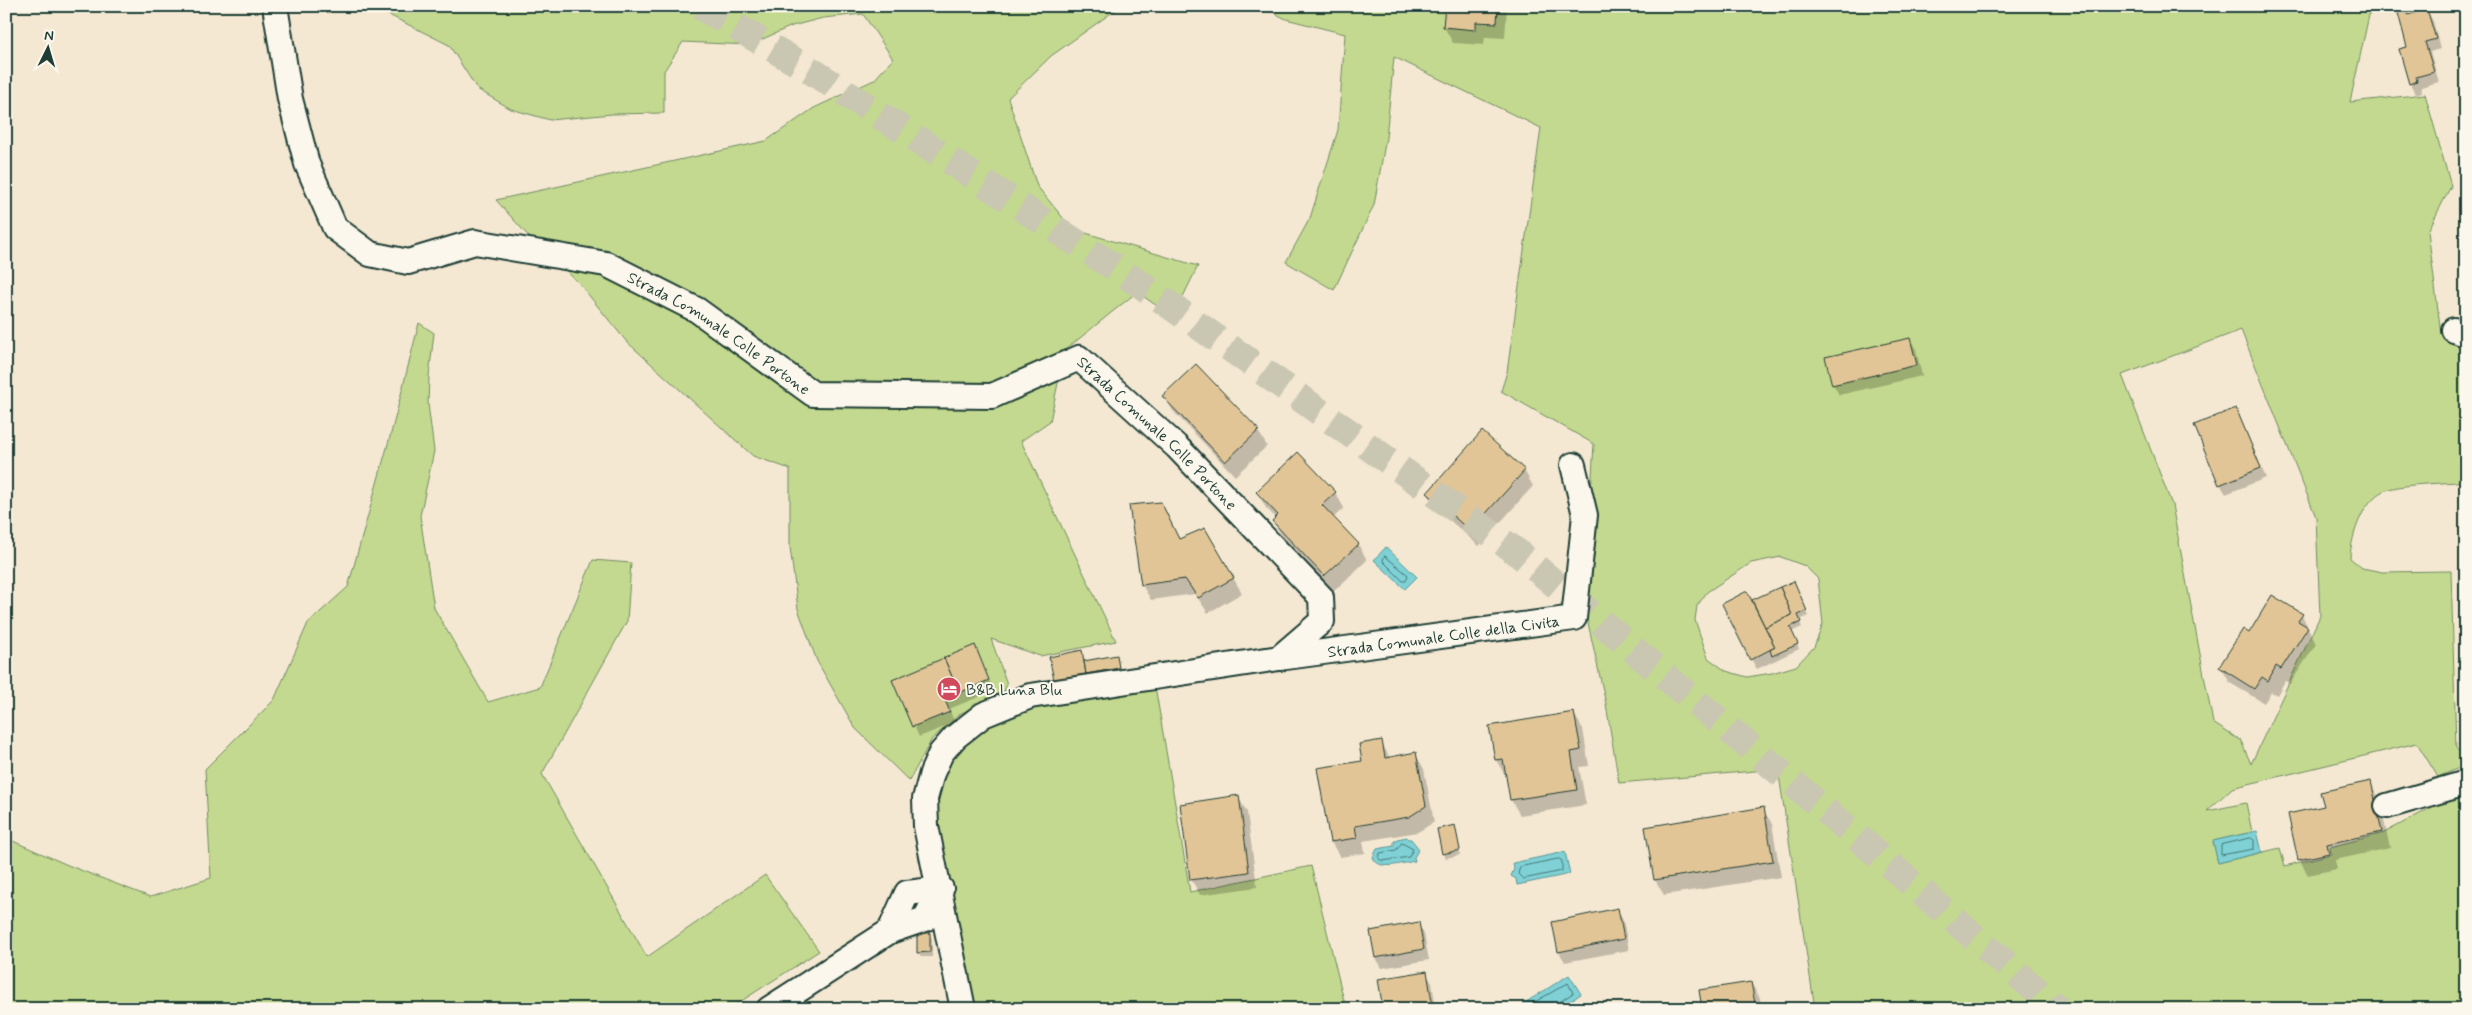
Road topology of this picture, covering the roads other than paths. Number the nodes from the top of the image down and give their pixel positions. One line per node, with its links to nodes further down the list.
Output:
1 (275, 6): 3 (street, Strada Comunale Colle Portone)
2 (1574, 465): 3 (street, Strada Comunale Colle della Civita)
3 (1279, 658): 6 (street)
4 (2466, 783): 5 (street)
5 (2387, 806)
6 (941, 889): 7 (street); 8 (street)
7 (769, 1009)
8 (963, 1009)

